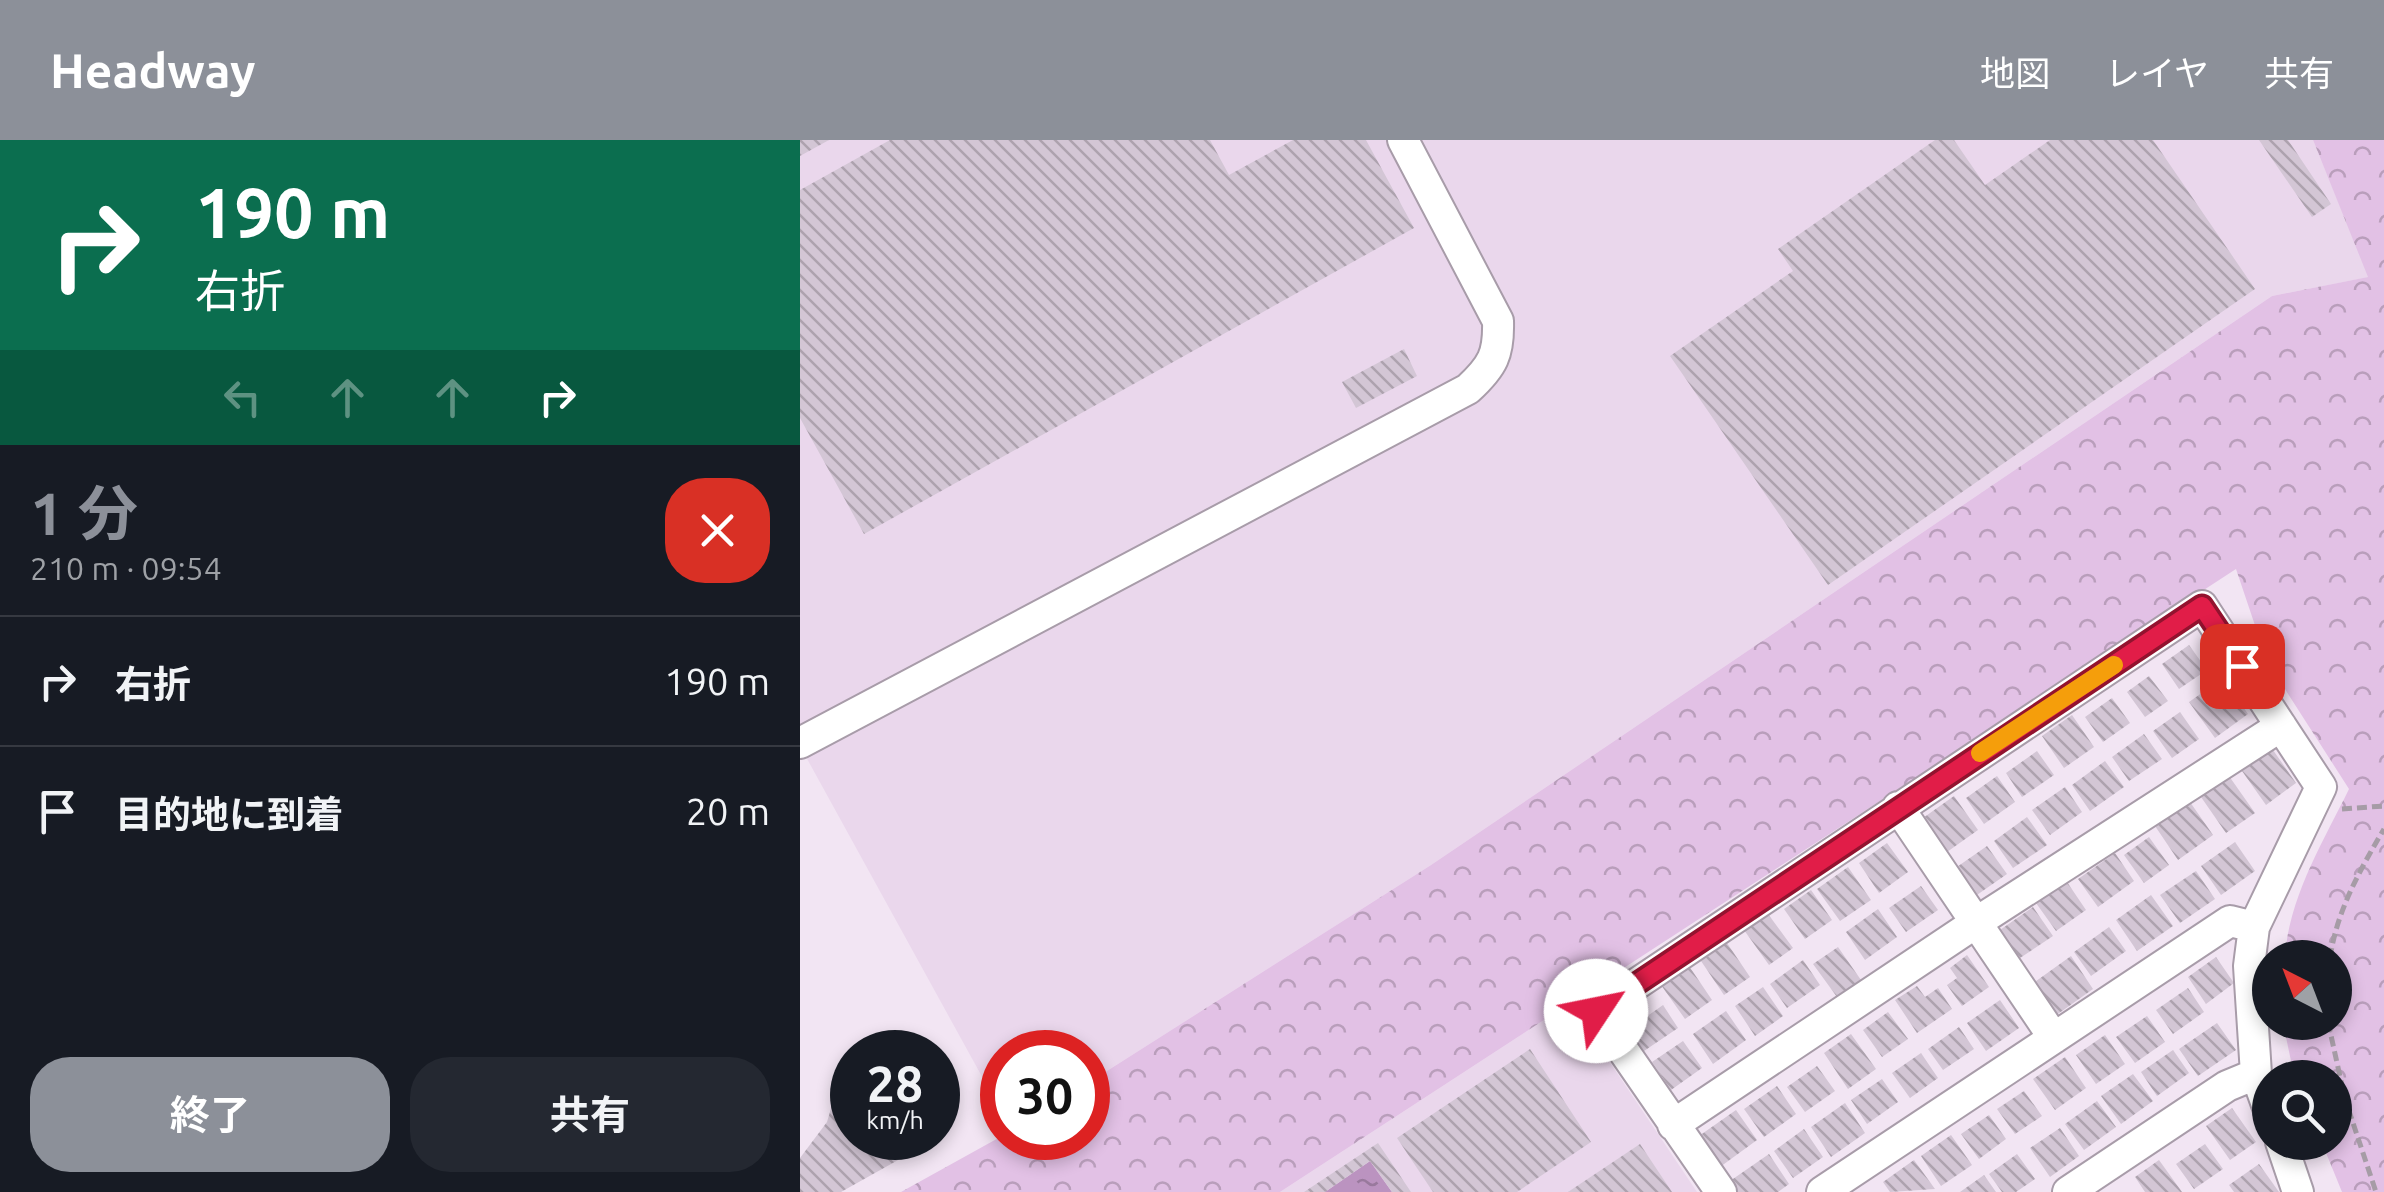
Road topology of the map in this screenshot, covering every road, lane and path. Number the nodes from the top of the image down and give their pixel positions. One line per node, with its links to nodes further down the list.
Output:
1 (1404, 140): 3 (street)
2 (2281, 726): 5 (street); 8 (street); 9 (street)
3 (800, 743)
4 (2384, 806): 6 (path)
5 (1898, 807): 8 (street); 15 (street)
6 (2334, 810)
7 (2384, 829): 10 (path)
8 (1976, 922): 11 (street); 15 (street)
9 (2254, 927): 11 (street); 13 (street)
10 (2333, 940)
11 (2054, 1038): 17 (street)
12 (2332, 1040): 21 (path)
13 (2255, 1060)
14 (2252, 1076): 19 (street)
15 (1674, 1124): 18 (street)
16 (2286, 1160): 20 (street)
17 (1825, 1191)
18 (1721, 1192)
19 (2068, 1192)
20 (2298, 1192)
21 (2376, 1192)

